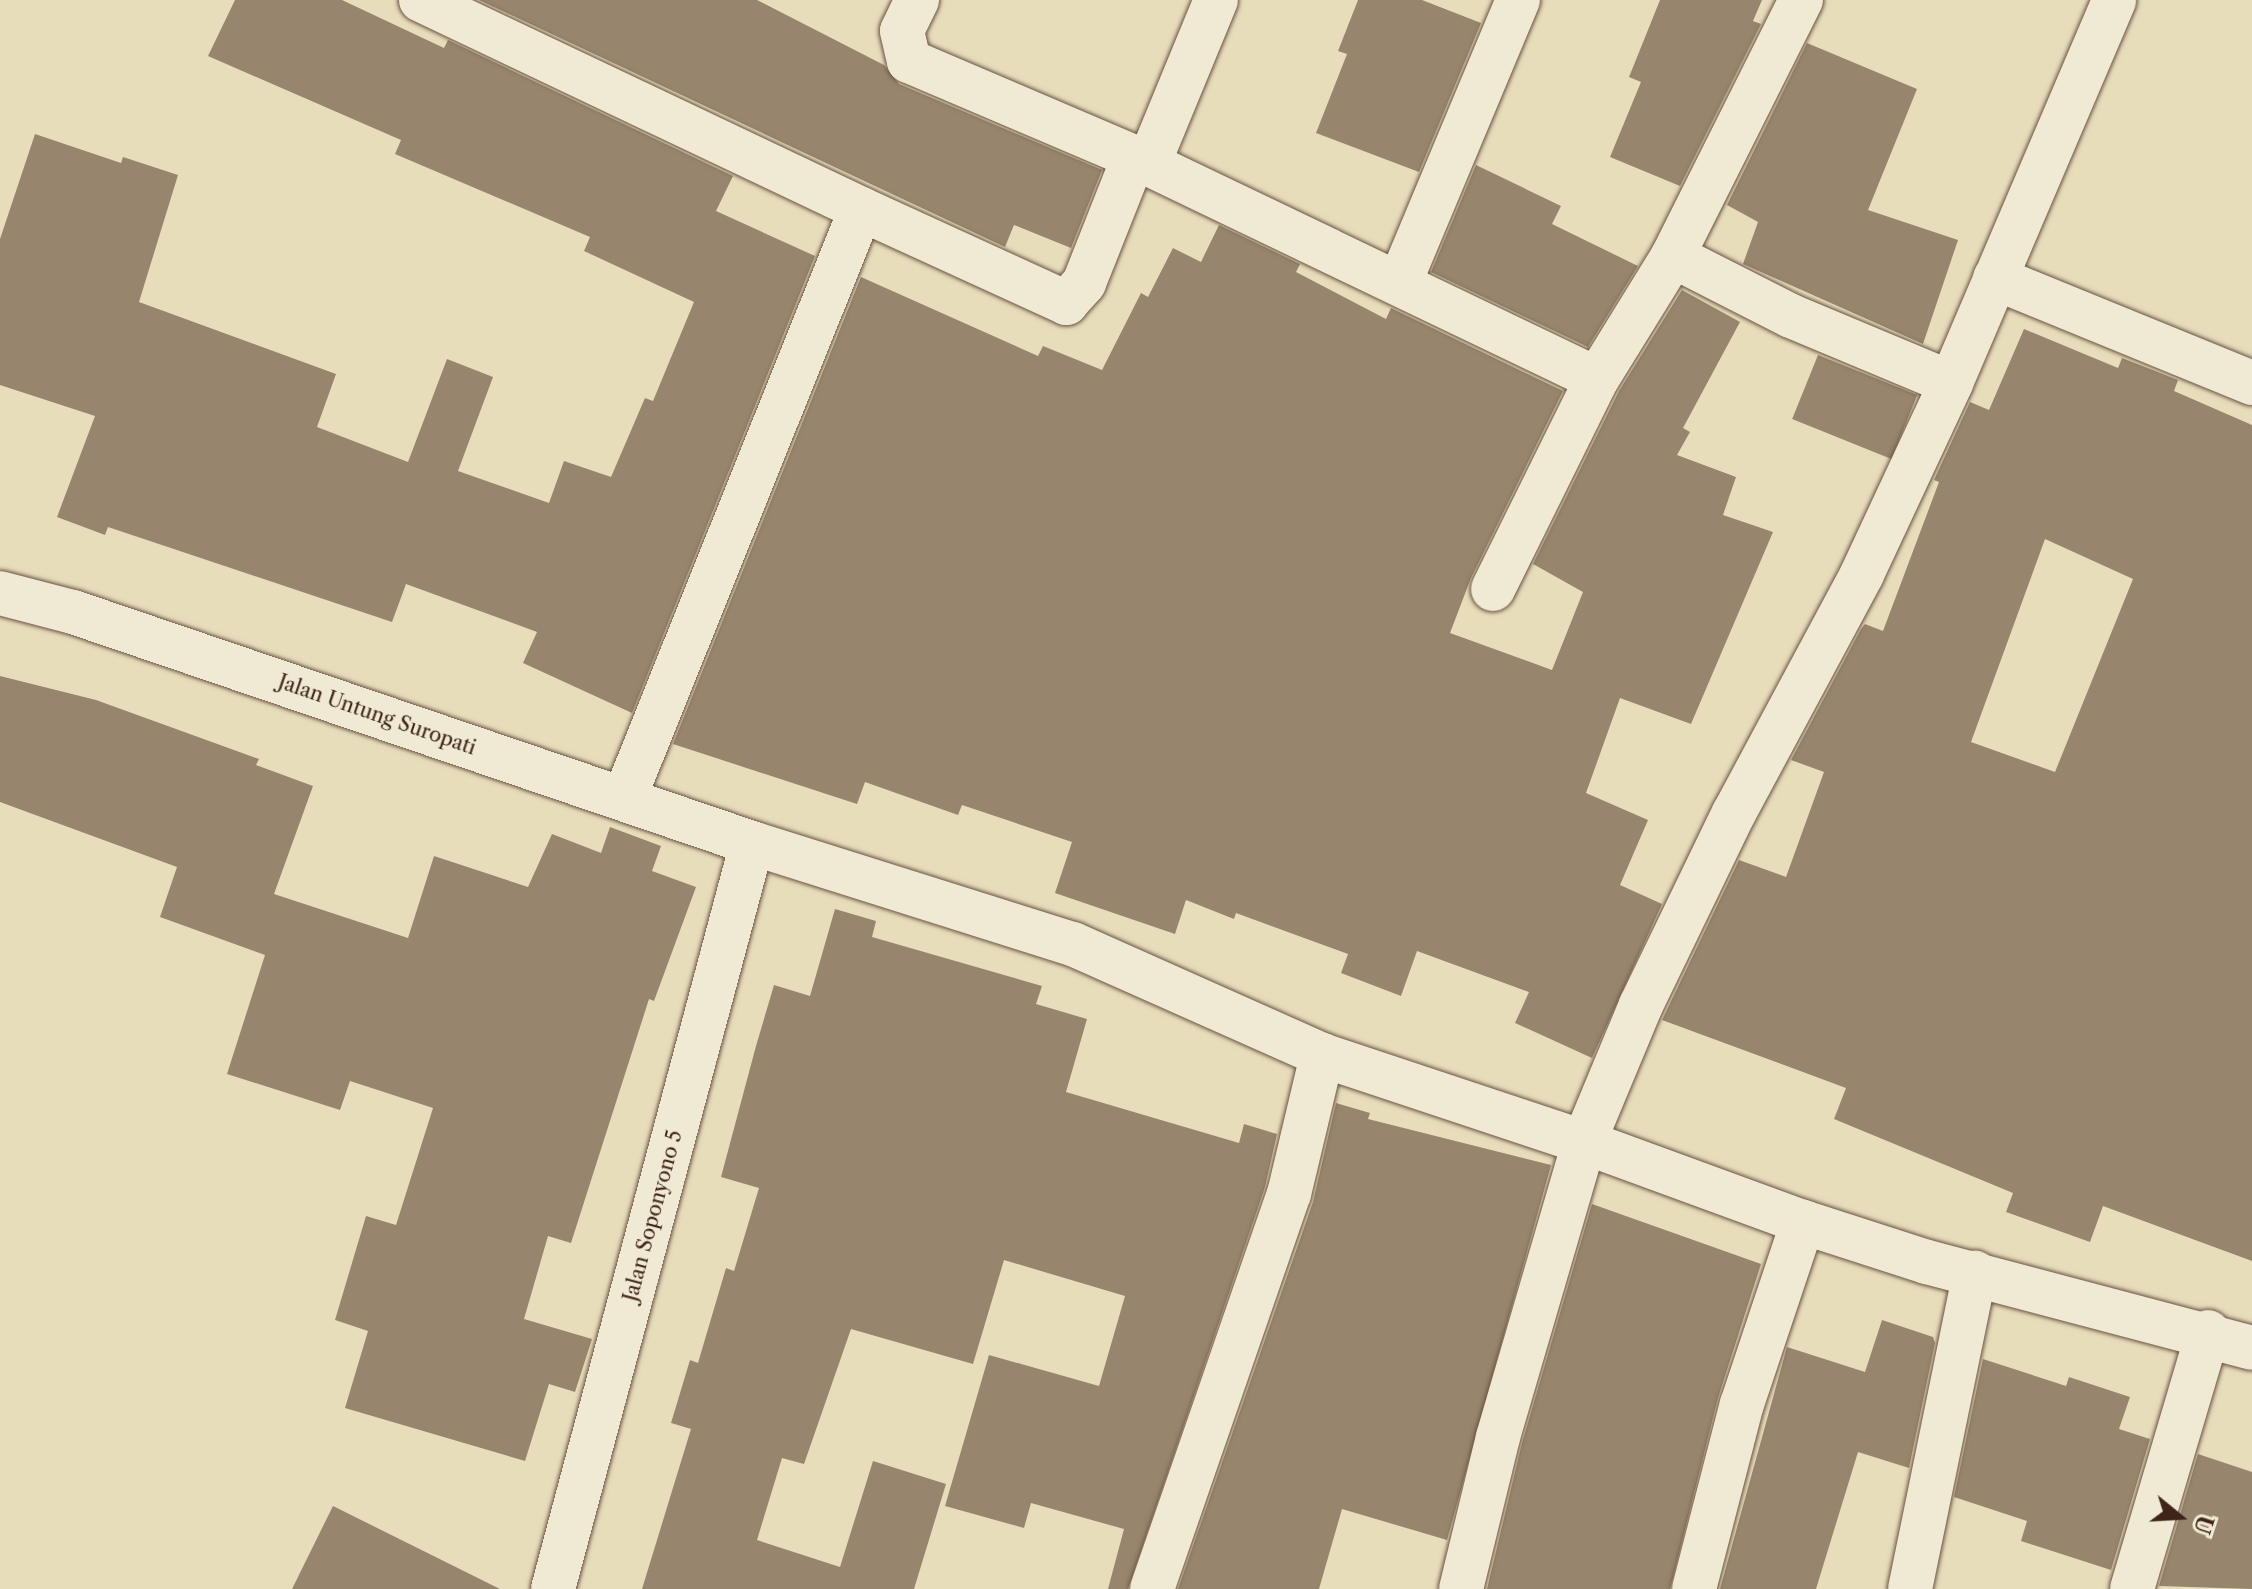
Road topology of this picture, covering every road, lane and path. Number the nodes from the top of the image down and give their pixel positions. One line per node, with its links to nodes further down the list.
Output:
1 (421, 0): 8 (street)
2 (917, 0): 7 (street)
3 (1216, 0): 7 (street)
4 (1518, 0): 11 (street)
5 (1801, 0): 9 (street)
6 (2114, 0): 10 (street)
7 (1141, 161): 8 (street); 11 (street)
8 (861, 209): 17 (street)
9 (1673, 256): 12 (street); 13 (street)
10 (1995, 278): 13 (street); 14 (street)
11 (1400, 282): 12 (street)
12 (1597, 379): 15 (street)
13 (1951, 383): 20 (street)
14 (2252, 383)
15 (1493, 589)
16 (0, 593): 17 (street, Jalan Untung Suropati)
17 (624, 799): 18 (street, Jalan Untung Suropati)
18 (752, 843): 19 (street, Jalan Untung Suropati); 25 (street, Jalan Soponyono 5)
19 (1322, 1055): 20 (street, Jalan Untung Suropati); 26 (street)
20 (1584, 1142): 21 (street, Jalan Untung Suropati); 27 (street)
21 (1803, 1222): 22 (street, Jalan Untung Suropati); 28 (street)
22 (1975, 1273): 23 (street, Jalan Untung Suropati); 29 (street)
23 (2208, 1332): 24 (street, Jalan Untung Suropati); 30 (street)
24 (2252, 1348)
25 (553, 1589)
26 (1152, 1589)
27 (1461, 1589)
28 (1694, 1589)
29 (1910, 1589)
30 (2132, 1589)

